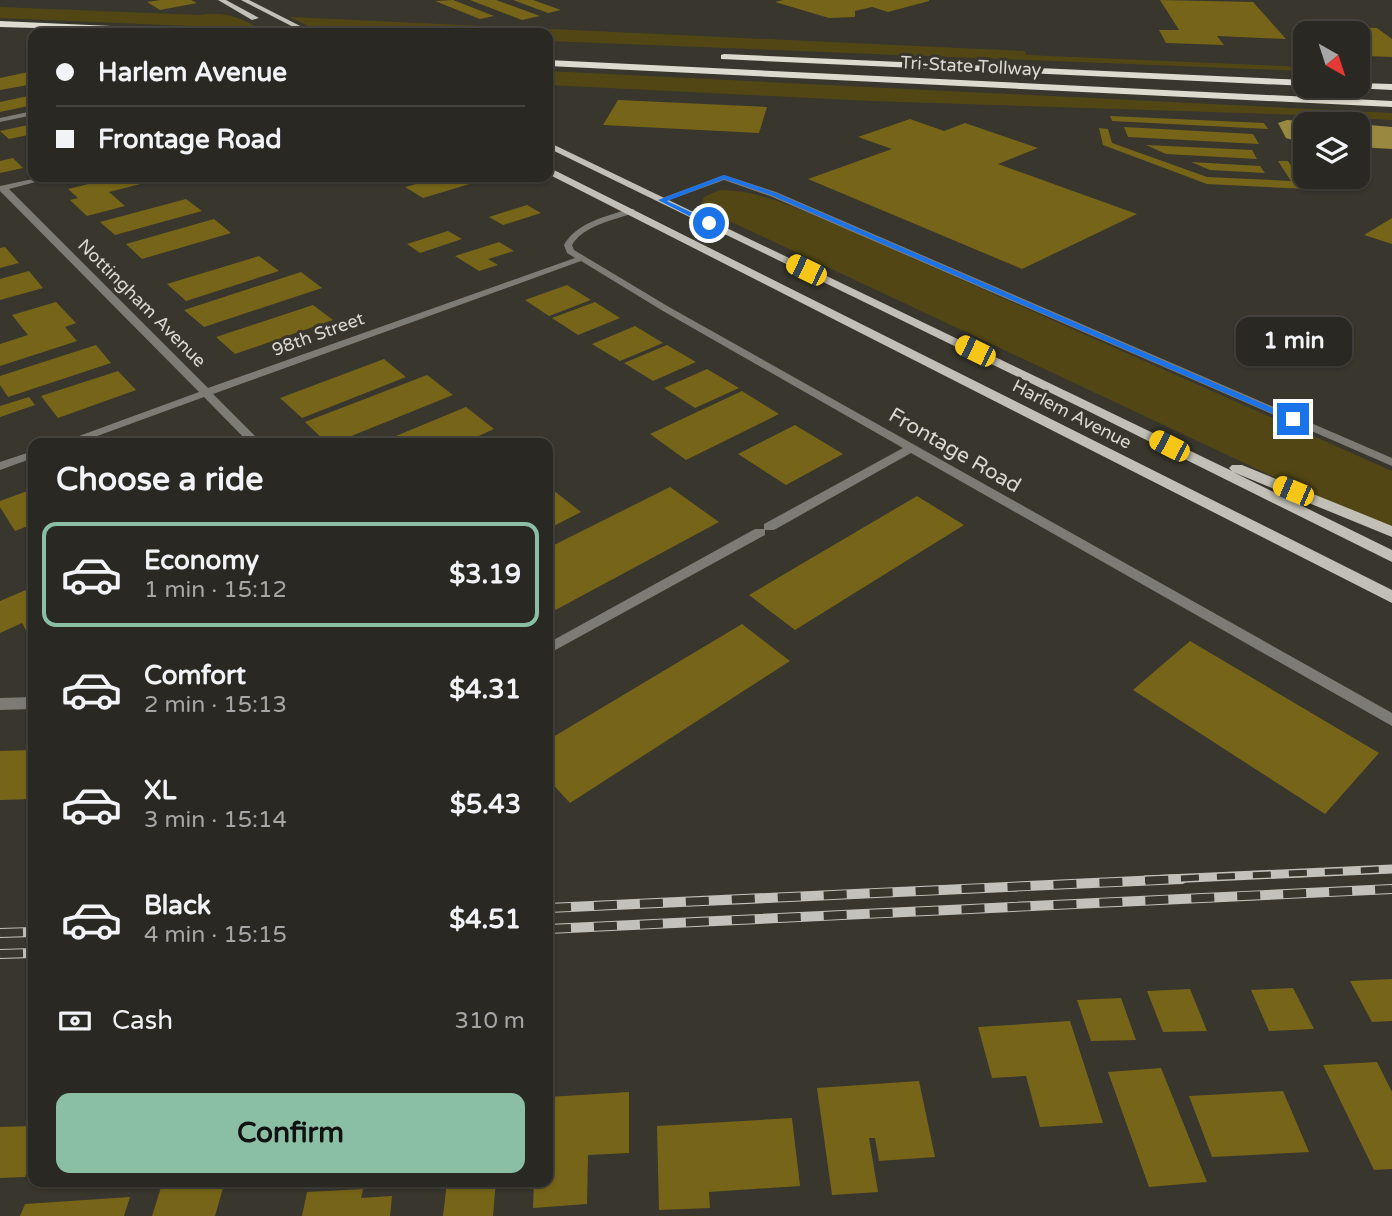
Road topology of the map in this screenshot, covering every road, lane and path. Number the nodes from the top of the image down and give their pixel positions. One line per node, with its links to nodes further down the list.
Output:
1 (221, 0): 3 (main road)
2 (244, 0): 6 (main road)
3 (263, 22)
4 (0, 24): 5 (highway)
5 (89, 28)
6 (300, 28)
7 (714, 56): 9 (highway, Tri-State Tollway)
8 (553, 62): 16 (highway, Tri-State Tollway)
9 (879, 64): 10 (highway); 13 (highway, Tri-State Tollway)
10 (1293, 76)
11 (1370, 78): 12 (highway)
12 (1392, 79)
13 (1293, 82)
14 (1370, 86): 15 (highway)
15 (1392, 87)
16 (1392, 104)
17 (28, 114): 18 (street)
18 (0, 120)
19 (553, 147): 23 (main road, Harlem Avenue)
20 (553, 172): 24 (main road, Harlem Avenue)
21 (31, 182): 22 (street)
22 (2, 189): 26 (street, Nottingham Avenue)
23 (661, 200): 27 (main road, Harlem Avenue); 32 (street)
24 (631, 211): 25 (street); 36 (main road, Harlem Avenue)
25 (582, 258): 26 (street, 98th Street); 30 (street, Frontage Road)
26 (208, 393): 28 (street, 98th Street); 29 (street, Nottingham Avenue)
27 (1095, 409): 34 (main road); 35 (main road, Harlem Avenue)
28 (80, 438)
29 (251, 438)
30 (912, 448): 37 (street); 40 (street, Frontage Road)
31 (28, 456): 33 (street)
32 (1392, 462)
33 (0, 466)
34 (1392, 532)
35 (1392, 557)
36 (1392, 597)
37 (553, 646)
38 (28, 703): 39 (street)
39 (0, 704)
40 (1392, 720)

